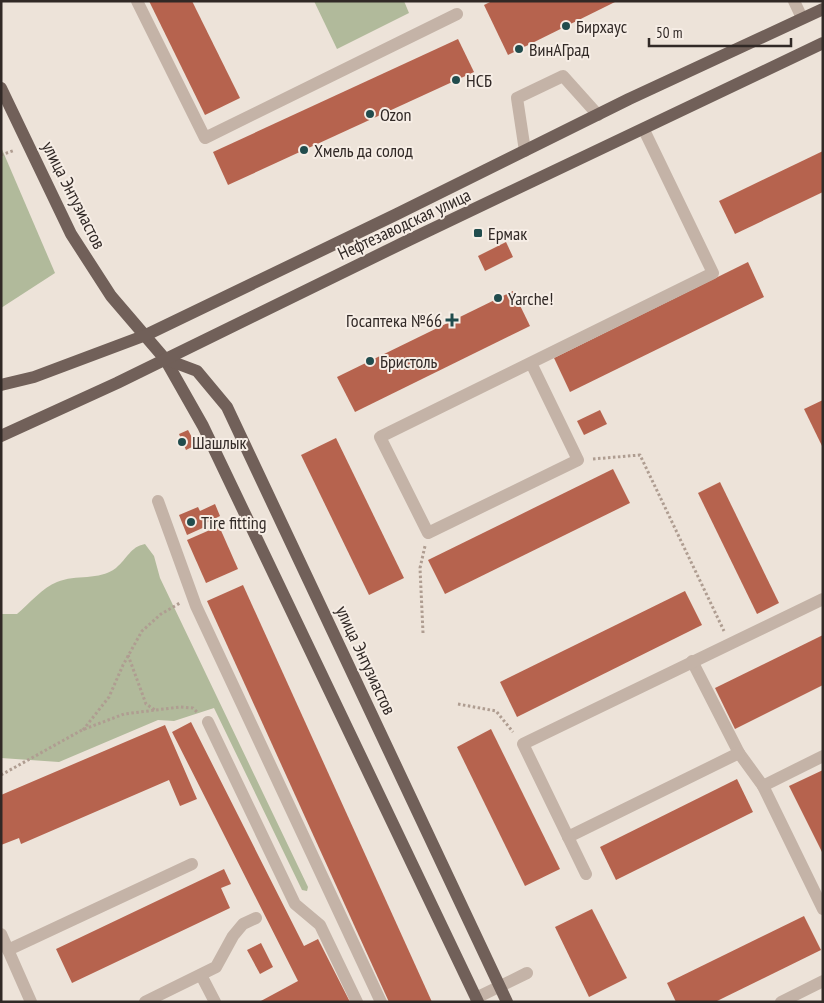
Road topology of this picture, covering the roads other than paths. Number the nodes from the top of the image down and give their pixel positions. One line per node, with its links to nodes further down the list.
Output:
1 (137, 1): 4 (lane)
2 (794, 1): 5 (lane)
3 (823, 9): 5 (main road, Нефтезаводская улица)
4 (457, 14)
5 (802, 18): 8 (main road, Нефтезаводская улица)
6 (823, 44): 9 (main road, Нефтезаводская улица)
7 (1, 88): 11 (main road, улица Энтузиастов)
8 (598, 115): 10 (main road, Нефтезаводская улица); 10 (lane)
9 (644, 130): 12 (main road, Нефтезаводская улица); 13 (lane)
10 (525, 151): 11 (main road, Нефтезаводская улица)
11 (146, 335): 12 (main road, улица Энтузиастов); 14 (main road, Нефтезаводская улица)
12 (165, 359): 15 (main road, Нефтезаводская улица); 33 (main road, улица Энтузиастов); 34 (main road, улица Энтузиастов)
13 (531, 363): 13 (lane)
14 (1, 386)
15 (1, 436)
16 (158, 501): 39 (lane)
17 (823, 599): 18 (lane)
18 (692, 661): 20 (lane); 23 (lane)
19 (208, 722): 38 (lane)
20 (739, 753): 22 (lane); 23 (lane)
21 (823, 756): 22 (lane)
22 (763, 786): 26 (lane)
23 (568, 837): 25 (lane)
24 (192, 864): 29 (lane)
25 (586, 874)
26 (823, 908)
27 (256, 918): 31 (lane)
28 (1, 934): 29 (lane)
29 (8, 950): 35 (lane)
30 (527, 973): 33 (lane)
31 (201, 975): 36 (lane); 37 (lane)
32 (823, 981): 41 (lane)
33 (500, 987): 34 (lane); 40 (main road, улица Энтузиастов)
34 (477, 1000)
35 (31, 1002)
36 (145, 1002)
37 (215, 1002)
38 (357, 1002)
39 (381, 1002)
40 (507, 1002)
41 (781, 1002)

